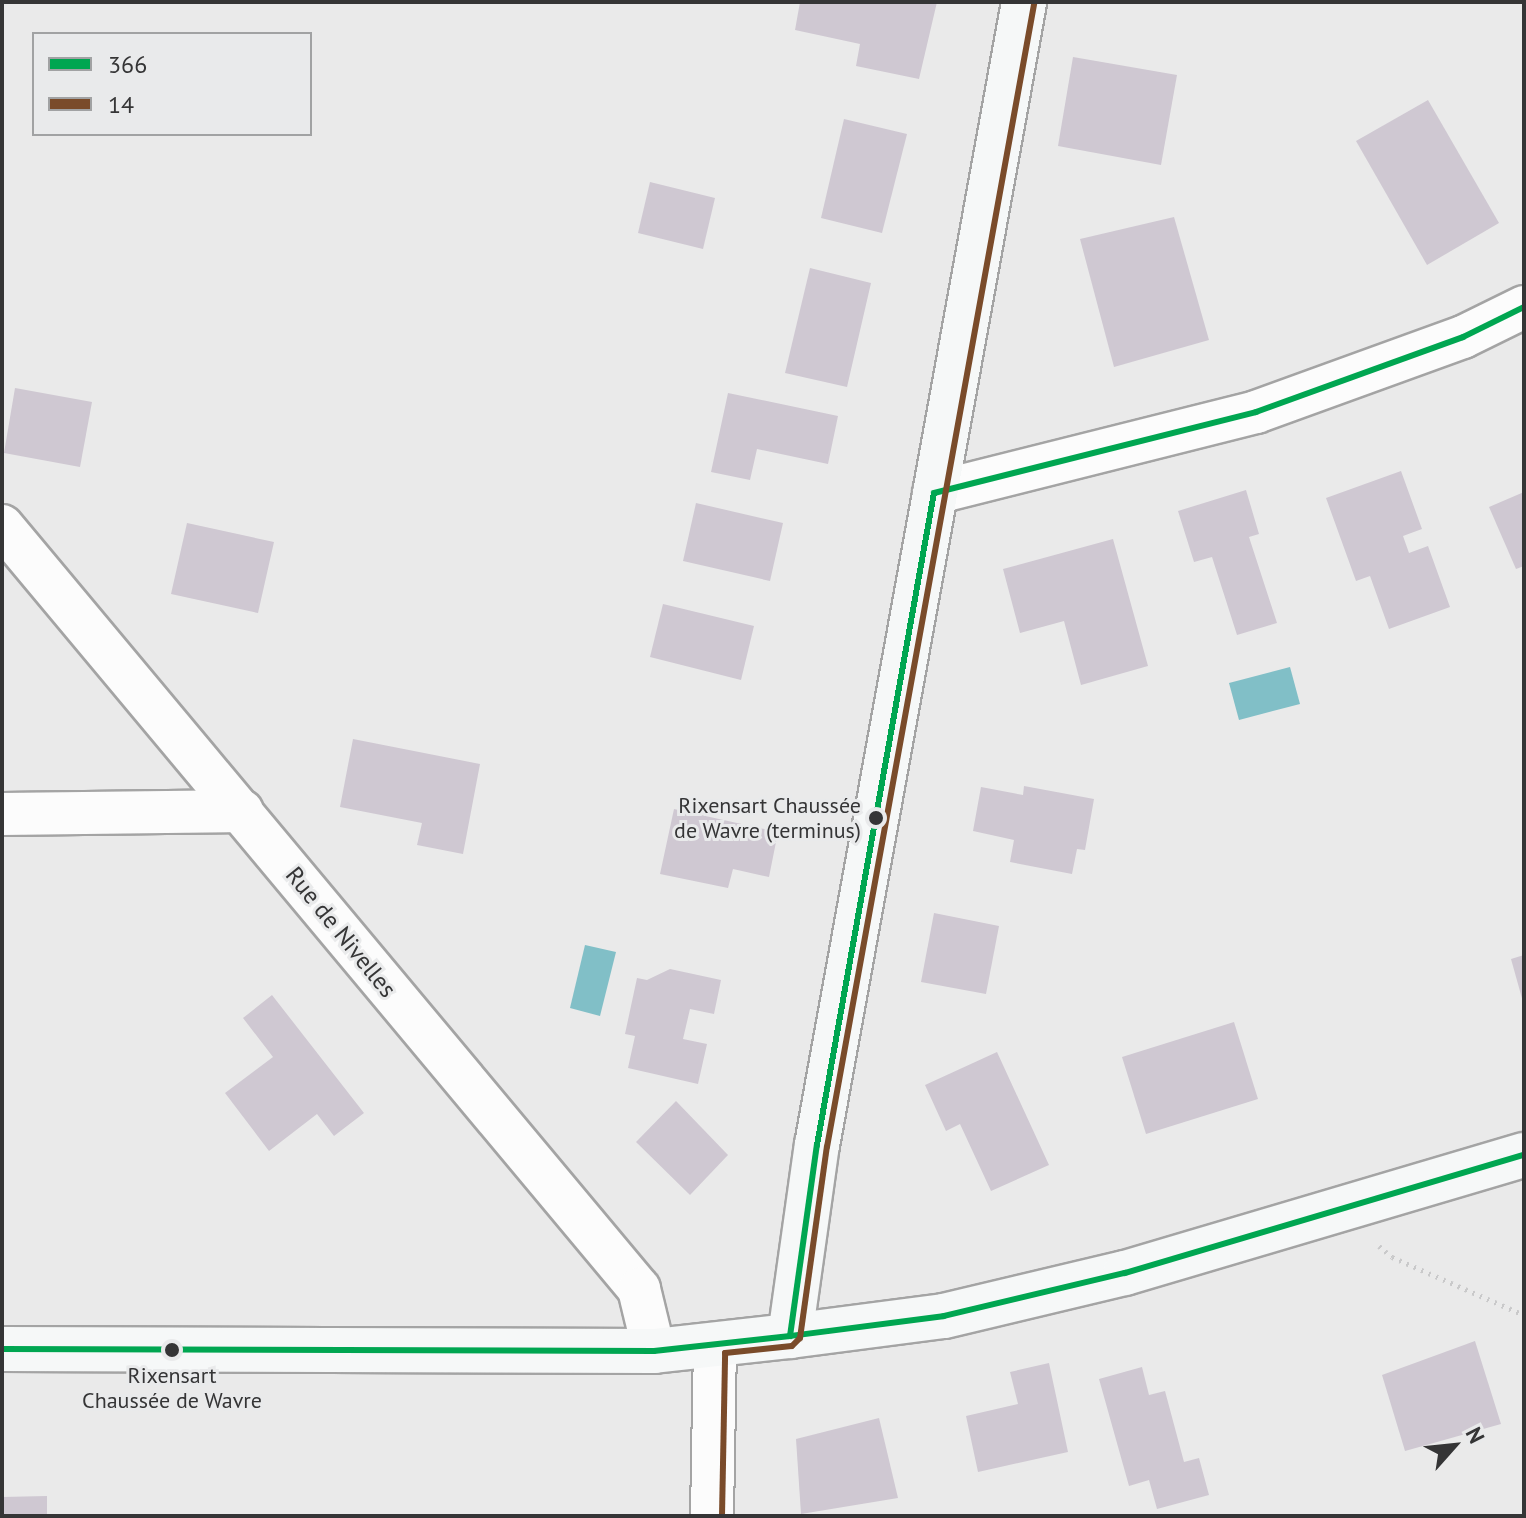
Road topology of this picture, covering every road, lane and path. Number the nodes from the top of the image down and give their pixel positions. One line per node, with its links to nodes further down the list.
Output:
1 (1024, 2): 3 (main road)
2 (1524, 307): 3 (street)
3 (934, 493): 10 (main road)
4 (2, 526): 5 (street, Rue de Nivelles)
5 (242, 811): 6 (street); 13 (street, Rue de Nivelles)
6 (2, 814)
7 (1524, 1155): 8 (main road)
8 (1338, 1212): 9 (path); 10 (main road)
9 (1524, 1315)
10 (790, 1336): 11 (main road)
11 (715, 1344): 13 (main road); 14 (street)
12 (2, 1349): 13 (main road)
13 (654, 1351)
14 (712, 1516)

